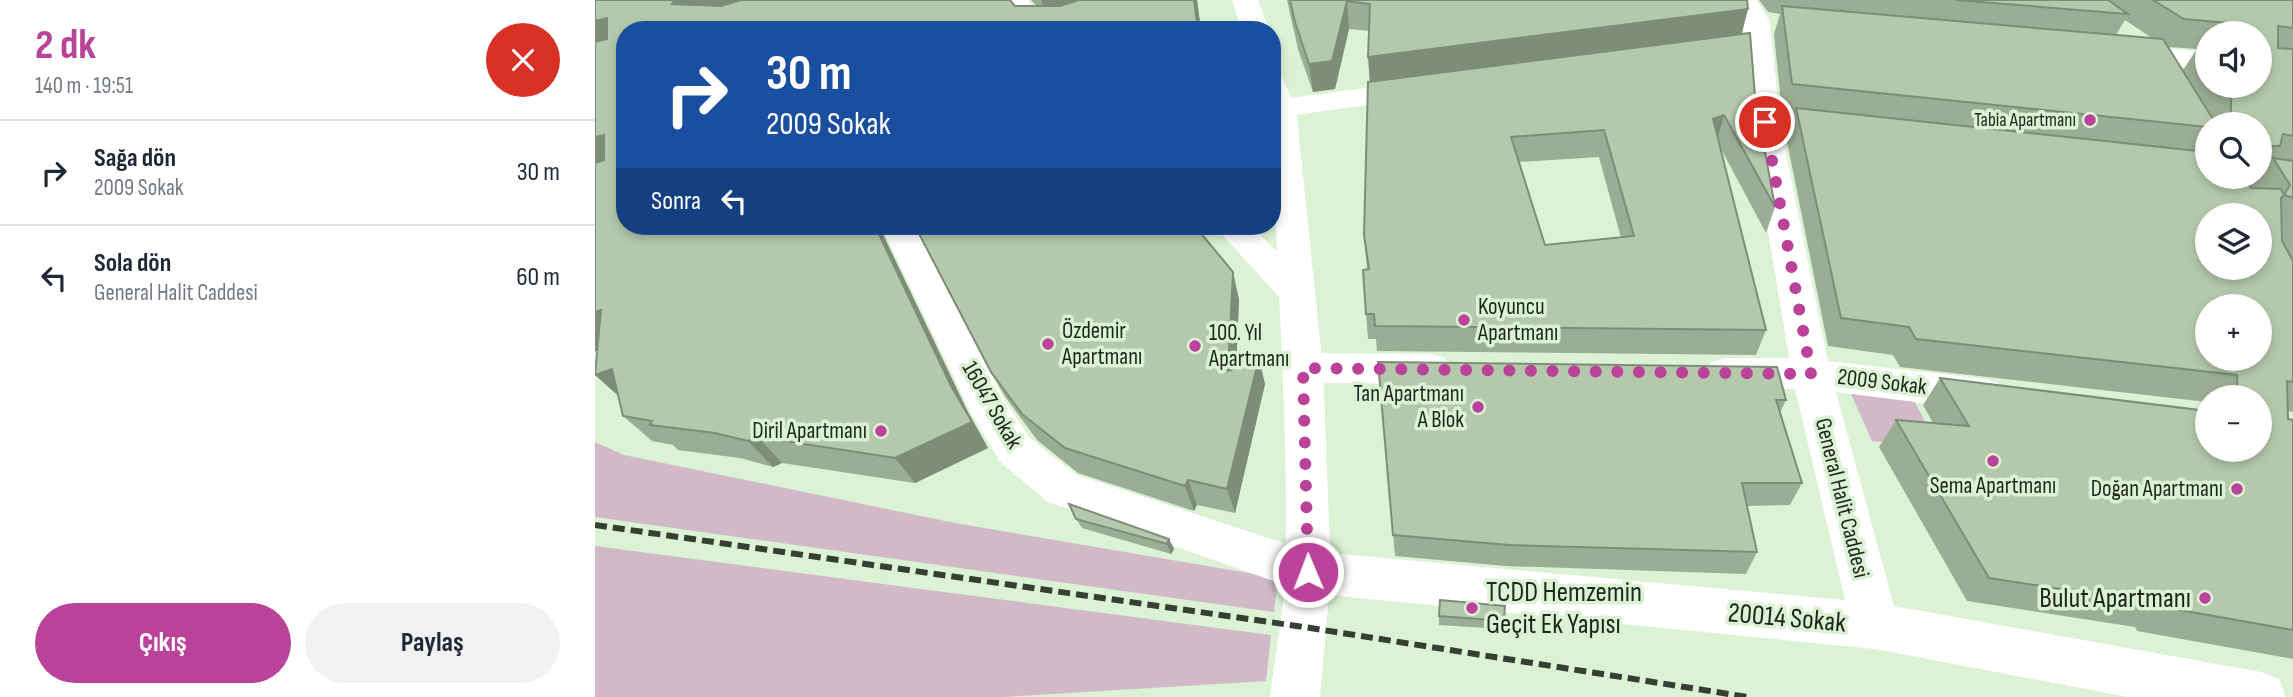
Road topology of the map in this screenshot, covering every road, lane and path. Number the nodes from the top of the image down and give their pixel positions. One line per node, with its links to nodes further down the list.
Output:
1 (1014, 0): 3 (street)
2 (1245, 0): 4 (street)
3 (1041, 21)
4 (1252, 21)
5 (1754, 28): 19 (street, General Halit Caddesi)
6 (2108, 40): 7 (street)
7 (2157, 56): 8 (street); 10 (street)
8 (2195, 60)
9 (1444, 87): 11 (street)
10 (2176, 89)
11 (1281, 95)
12 (1281, 199): 15 (street)
13 (902, 235): 21 (street, 16047 Sokak)
14 (1240, 235): 15 (street)
15 (1296, 292): 16 (street)
16 (1303, 368): 17 (street); 21 (street)
17 (1468, 370)
18 (1688, 372): 19 (street, 2009 Sokak)
19 (1811, 374): 20 (street, 2009 Sokak); 22 (street, General Halit Caddesi)
20 (2016, 398)
21 (1308, 572): 22 (street, 20014 Sokak); 23 (street)
22 (1875, 626): 24 (street, 20014 Sokak)
23 (1295, 697)
24 (2261, 697)

